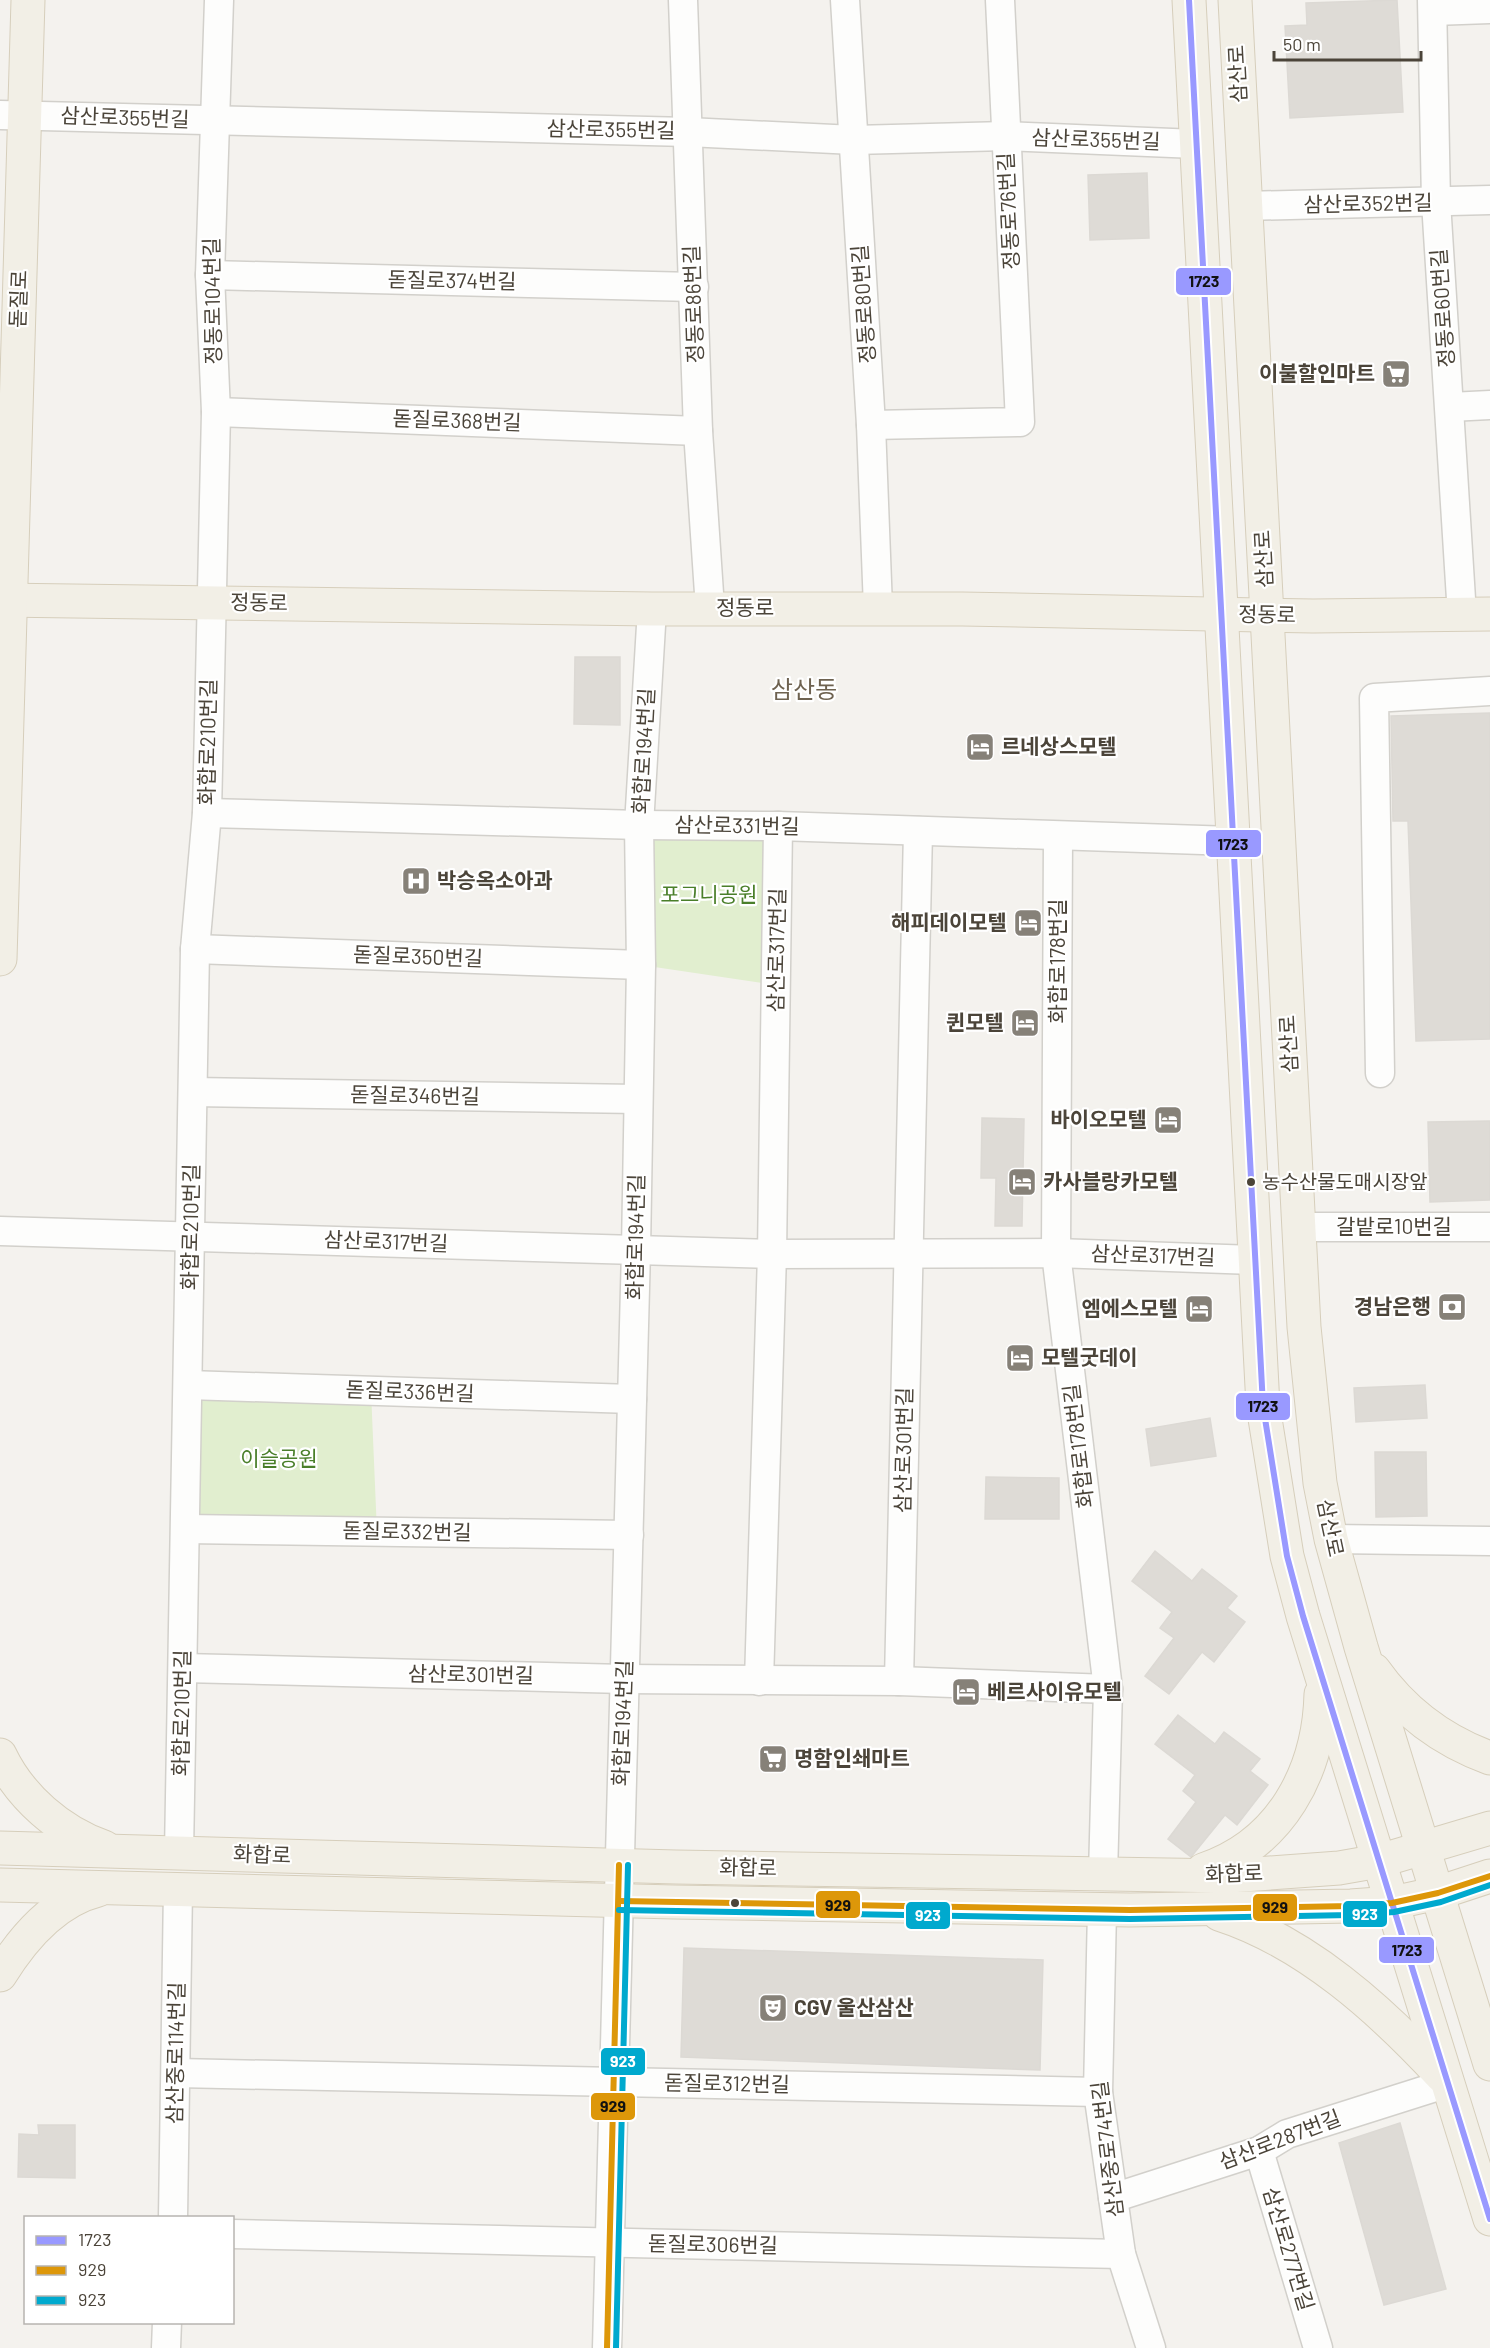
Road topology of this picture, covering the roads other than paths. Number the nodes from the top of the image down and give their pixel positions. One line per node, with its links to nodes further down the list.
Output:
1 (28, 0): 10 (main road, 돋질로)
2 (219, 0): 11 (street, 정동로104번길)
3 (683, 0): 12 (street, 정동로86번길)
4 (845, 0): 14 (street, 정동로80번길)
5 (1000, 0): 13 (street, 정동로76번길)
6 (1189, 0): 15 (main road)
7 (1234, 0): 18 (main road, 삼산로)
8 (1433, 5): 9 (street); 17 (street, 정동로60번길)
9 (1490, 9)
10 (13, 115): 11 (street, 삼산로355번길); 26 (main road, 돋질로)
11 (215, 121): 12 (street, 삼산로355번길); 19 (street, 정동로104번길)
12 (688, 132): 14 (street, 삼산로355번길); 20 (street, 정동로86번길)
13 (1006, 136): 14 (street, 삼산로355번길); 15 (street, 삼산로355번길); 24 (street, 정동로76번길)
14 (854, 140): 24 (street, 정동로80번길)
15 (1196, 144): 31 (main road)
16 (1490, 200): 17 (street, 삼산로352번길)
17 (1436, 202): 18 (street, 삼산로352번길); 22 (street, 정동로60번길)
18 (1245, 206): 32 (main road, 삼산로)
19 (210, 275): 20 (street, 돋질로374번길); 23 (street, 정동로104번길)
20 (694, 287): 25 (street, 정동로86번길)
21 (1490, 405): 22 (street)
22 (1450, 407): 33 (street, 정동로60번길)
23 (216, 412): 25 (street, 돋질로368번길); 27 (street, 정동로104번길)
24 (871, 424): 29 (street, 정동로80번길)
25 (698, 431): 28 (street, 정동로86번길)
26 (5, 600): 27 (main road, 정동로); 42 (main road, 돋질로)
27 (212, 603): 30 (main road, 정동로); 35 (street, 화합로210번길)
28 (710, 608): 29 (main road, 정동로); 30 (main road, 정동로)
29 (878, 608): 31 (main road, 정동로)
30 (652, 609): 36 (street, 화합로194번길)
31 (1220, 614): 32 (main road, 정동로); 40 (main road)
32 (1267, 615): 33 (main road, 정동로); 47 (main road, 삼산로)
33 (1476, 615)
34 (1490, 691): 44 (street)
35 (207, 813): 36 (street, 삼산로331번길); 41 (street, 화합로210번길)
36 (639, 825): 37 (street, 삼산로331번길); 43 (street, 화합로194번길)
37 (778, 826): 38 (street, 삼산로331번길); 53 (street, 삼산로317번길)
38 (918, 831): 39 (street, 삼산로331번길); 54 (street)
39 (1058, 836): 40 (street, 삼산로331번길); 52 (street, 화합로178번길)
40 (1232, 841): 55 (main road)
41 (195, 949): 43 (street, 돋질로350번길); 45 (street, 화합로210번길)
42 (0, 959)
43 (641, 965): 46 (street, 화합로194번길)
44 (1380, 1073)
45 (193, 1092): 46 (street, 돋질로346번길); 50 (street, 화합로210번길)
46 (637, 1099): 51 (street, 화합로194번길)
47 (1299, 1227): 48 (street, 갈밭로10번길); 60 (main road, 삼산로)
48 (1490, 1227)
49 (0, 1231): 50 (street, 삼산로317번길)
50 (191, 1235): 51 (street, 삼산로317번길); 56 (street, 화합로210번길)
51 (636, 1250): 53 (street, 삼산로317번길); 57 (street, 화합로194번길)
52 (1056, 1253): 54 (street, 삼산로317번길); 55 (street, 삼산로317번길); 68 (street, 화합로178번길)
53 (772, 1254): 54 (street, 삼산로317번길); 66 (street)
54 (909, 1255): 67 (street, 삼산로301번길)
55 (1254, 1260): 64 (main road)
56 (188, 1385): 57 (street, 돋질로336번길); 58 (street, 화합로210번길)
57 (632, 1399): 59 (street, 화합로194번길)
58 (186, 1529): 59 (street, 돋질로332번길); 63 (street, 화합로210번길)
59 (628, 1535): 65 (street, 화합로194번길)
60 (1331, 1539): 61 (street); 62 (main road, 삼산로)
61 (1490, 1541)
62 (1361, 1647): 70 (main road); 73 (main road, 삼산로)
63 (183, 1668): 65 (street, 삼산로301번길); 75 (street, 화합로210번길)
64 (1320, 1671): 76 (main road); 79 (main road)
65 (624, 1679): 66 (street, 삼산로301번길); 77 (street, 화합로194번길)
66 (759, 1681): 67 (street, 삼산로301번길)
67 (899, 1681): 68 (street, 삼산로301번길)
68 (1108, 1689): 78 (street, 화합로178번길)
69 (0, 1755): 74 (main road)
70 (1490, 1758)
71 (1490, 1828): 73 (main road, 화합로)
72 (0, 1848): 74 (main road, 화합로)
73 (1424, 1850): 76 (main road, 화합로); 84 (main road, 삼산로)
74 (114, 1851): 75 (main road, 화합로); 82 (main road)
75 (179, 1853): 77 (main road, 화합로)
76 (1379, 1861): 79 (main road, 화합로); 86 (main road)
77 (619, 1865): 78 (main road, 화합로); 85 (street, 화합로194번길)
78 (1103, 1875): 79 (main road, 화합로)
79 (1179, 1875)
80 (1490, 1876): 84 (main road, 화합로)
81 (0, 1884): 82 (main road, 화합로)
82 (112, 1887): 83 (main road, 화합로); 89 (main road)
83 (178, 1888): 85 (main road, 화합로); 91 (street, 삼산중로114번길)
84 (1438, 1893): 86 (main road, 화합로); 90 (main road, 삼산로)
85 (619, 1901): 88 (main road, 화합로); 92 (street, 화합로194번길)
86 (1392, 1903): 87 (main road, 화합로); 93 (main road)
87 (1203, 1909): 88 (main road, 화합로); 93 (main road)
88 (1102, 1910): 94 (street, 삼산중로74번길)
89 (0, 1975)
90 (1490, 2064)
91 (177, 2073): 92 (street, 돋질로312번길); 97 (street, 삼산중로114번길)
92 (614, 2082): 94 (street, 돋질로312번길); 100 (street, 화합로194번길)
93 (1448, 2083): 95 (street, 삼산로287번길); 98 (main road)
94 (1098, 2092): 96 (street, 삼산중로74번길)
95 (1259, 2151): 96 (street, 삼산로287번길); 106 (street, 삼산로277번길)
96 (1113, 2198): 101 (street, 삼산중로74번길)
97 (173, 2216)
98 (1490, 2219)
99 (234, 2234): 100 (street, 돋질로306번길)
100 (610, 2243): 101 (street, 돋질로306번길); 104 (street, 화합로194번길)
101 (1121, 2254): 105 (street, 삼산중로74번길)
102 (167, 2324): 103 (street)
103 (166, 2348)
104 (607, 2348)
105 (1151, 2348)
106 (1318, 2348)

